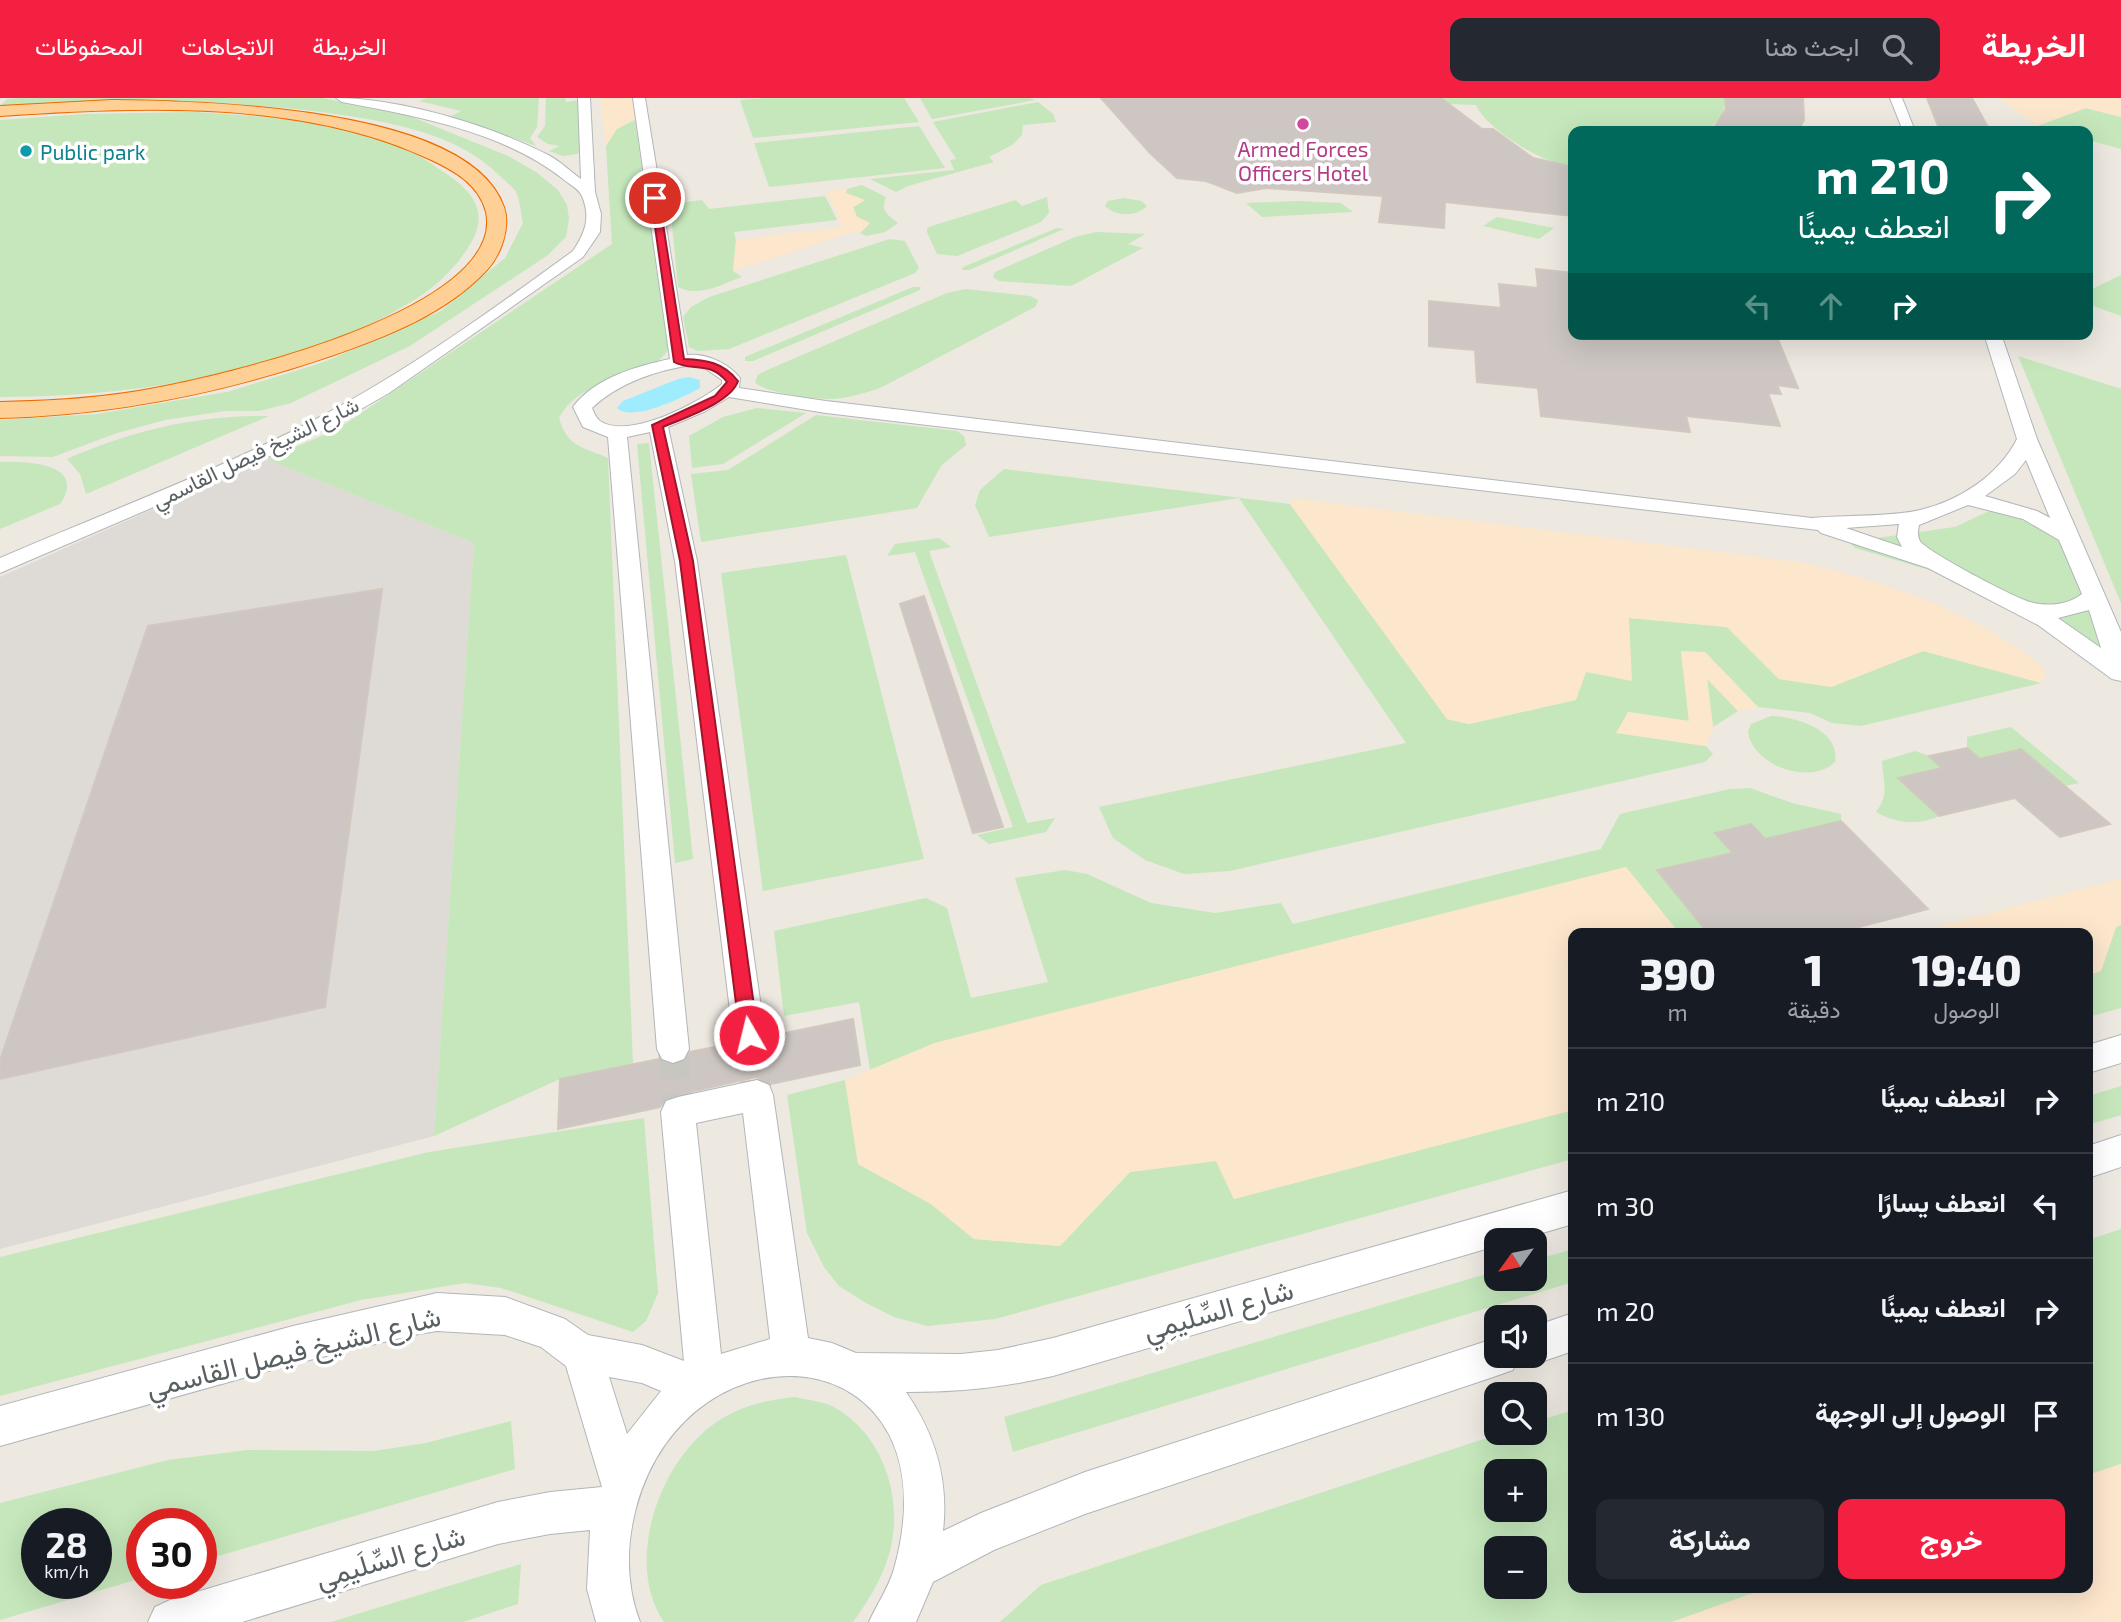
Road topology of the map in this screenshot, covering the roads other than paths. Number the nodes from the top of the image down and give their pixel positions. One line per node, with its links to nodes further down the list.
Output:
1 (342, 98): 8 (street)
2 (584, 98): 7 (street, شارع الشيخ فيصل القاسمي)
3 (639, 98): 11 (street)
4 (1896, 98): 6 (street)
5 (0, 111): 13 (highway)
6 (1907, 126)
7 (587, 155): 8 (street); 9 (street, شارع الشيخ فيصل القاسمي)
8 (547, 160): 9 (street)
9 (588, 192): 21 (street, شارع الشيخ فيصل القاسمي)
10 (1994, 340): 16 (street)
11 (679, 362): 12 (street); 15 (street)
12 (726, 391): 14 (street); 19 (street)
13 (0, 410)
14 (658, 425): 15 (street); 26 (street)
15 (617, 433): 27 (street)
16 (2027, 439): 17 (street); 20 (street)
17 (1967, 498): 18 (street); 20 (street)
18 (1923, 516): 19 (street); 22 (street)
19 (1812, 524): 22 (street)
20 (2066, 535): 23 (street)
21 (0, 566)
22 (1944, 568): 24 (street)
23 (2094, 596): 24 (street); 25 (street)
24 (2024, 608): 25 (street)
25 (2119, 672)
26 (749, 1035)
27 (673, 1049)
28 (2121, 1049): 29 (street)
29 (2093, 1057)
30 (2121, 1151): 31 (street)
31 (2093, 1160)
32 (1568, 1208): 38 (street, شارع السِّلَيمِي)
33 (1568, 1334): 34 (street)
34 (1547, 1341)
35 (580, 1353): 39 (street, شارع الشيخ فيصل القاسمي); 40 (street, شارع الشيخ فيصل القاسمي); 41 (street)
36 (791, 1355): 38 (street); 39 (street); 39 (street)
37 (1484, 1361): 42 (street)
38 (857, 1373): 42 (street)
39 (702, 1384): 41 (street)
40 (0, 1426)
41 (618, 1497): 43 (street, شارع السِّلَيمِي); 44 (street)
42 (917, 1567): 45 (street)
43 (170, 1622)
44 (618, 1622)
45 (891, 1622)

